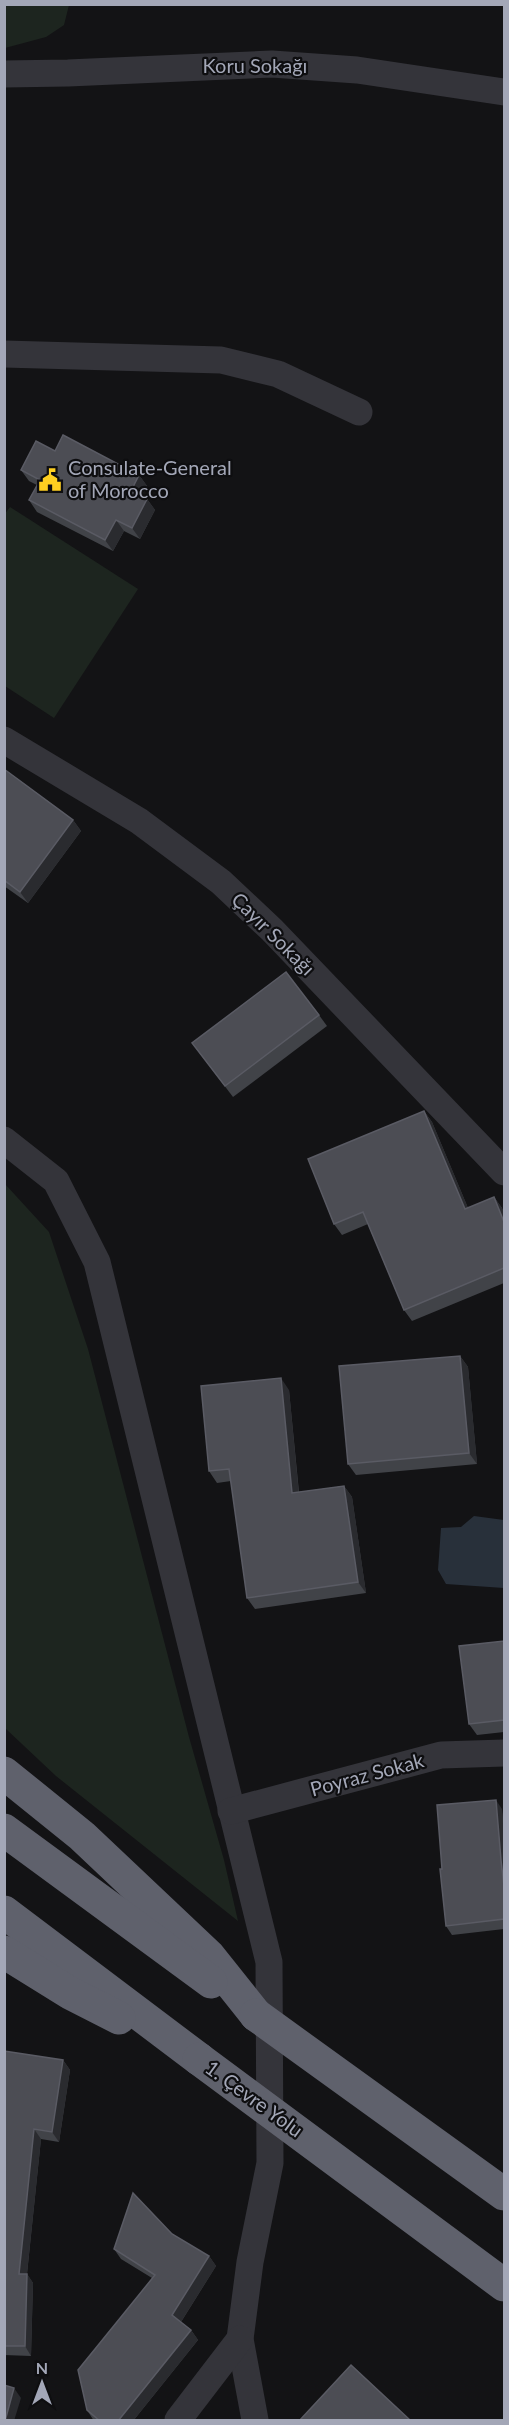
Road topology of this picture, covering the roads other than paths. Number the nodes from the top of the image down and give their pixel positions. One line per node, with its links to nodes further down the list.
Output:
1 (4, 74): 2 (street, Koru Sokağı)
2 (504, 92)
3 (4, 354): 4 (street)
4 (359, 412)
5 (4, 740): 7 (street, Çayır Sokağı)
6 (4, 1140): 10 (street)
7 (504, 1172)
8 (504, 1753): 10 (street, Poyraz Sokak)
9 (4, 1773): 14 (highway)
10 (231, 1810): 18 (street)
11 (4, 1830): 14 (highway)
12 (4, 1912): 15 (highway, 1. Çevre Yolu)
13 (4, 1952): 15 (highway)
14 (256, 2015): 16 (highway, bridge)
15 (199, 2059): 17 (highway, 1. Çevre Yolu, bridge)
16 (504, 2194)
17 (504, 2285)
18 (240, 2339): 19 (street); 20 (street)
19 (178, 2421)
20 (255, 2421)

